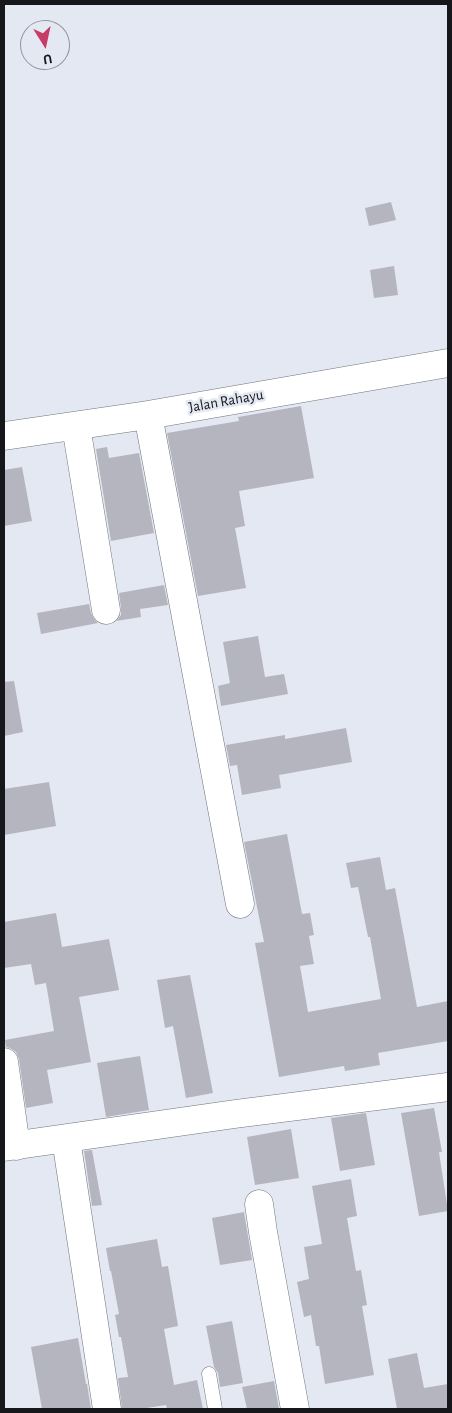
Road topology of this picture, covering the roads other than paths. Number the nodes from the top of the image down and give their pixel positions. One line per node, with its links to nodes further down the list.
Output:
1 (448, 363): 2 (street, Jalan Rahayu)
2 (148, 414): 3 (street, Jalan Rahayu); 6 (street)
3 (76, 426): 4 (street, Jalan Rahayu); 5 (street)
4 (4, 436)
5 (106, 610)
6 (240, 904)
7 (4, 1062): 10 (street)
8 (448, 1087): 9 (street)
9 (66, 1139): 10 (street); 13 (street)
10 (10, 1147)
11 (259, 1204): 15 (street)
12 (209, 1374): 14 (lane)
13 (107, 1409)
14 (215, 1409)
15 (295, 1409)

